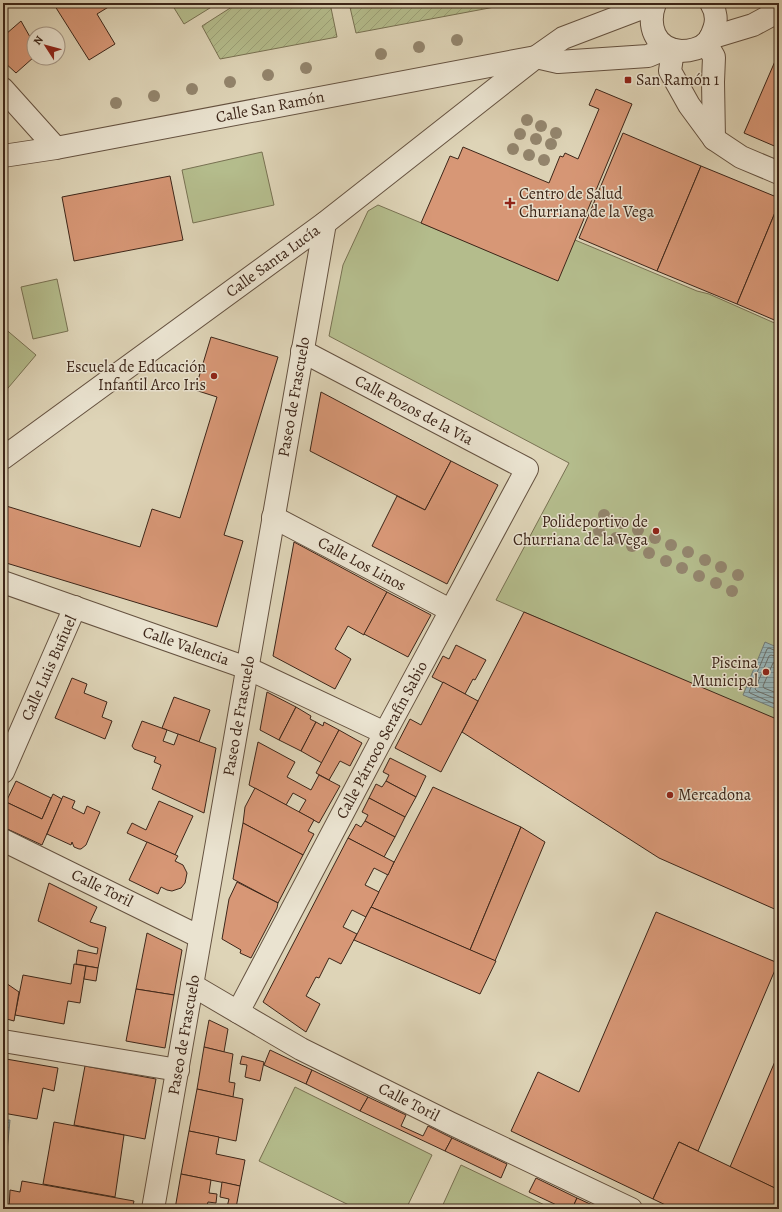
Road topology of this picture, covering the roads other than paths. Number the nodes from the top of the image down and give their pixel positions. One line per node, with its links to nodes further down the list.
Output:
1 (655, 3): 5 (street); 6 (street, Calle San Ramón)
2 (711, 3): 4 (street)
3 (779, 11): 4 (street)
4 (708, 41): 5 (street); 8 (street)
5 (670, 49): 6 (street, Calle San Ramón); 8 (street)
6 (536, 57): 9 (street, Calle San Ramón); 12 (street, Calle Santa Lucía)
7 (3, 89): 9 (street)
8 (714, 139): 11 (street)
9 (56, 148): 10 (street, Calle San Ramón)
10 (3, 156)
11 (779, 173)
12 (325, 223): 13 (street, Paseo de Frascuelo); 14 (street, Calle Santa Lucía)
13 (302, 351): 15 (street, Calle Pozos de la Vía); 16 (street, Paseo de Frascuelo)
14 (3, 458)
15 (527, 469): 19 (street, Calle Párroco Serafín Sabio)
16 (273, 517): 19 (street, Calle Los Linos); 20 (street, Paseo de Frascuelo)
17 (3, 582): 18 (street, Calle Valencia)
18 (75, 608): 20 (street, Calle Valencia); 22 (street, Calle Luis Buñuel)
19 (450, 610): 21 (street, Calle Párroco Serafín Sabio)
20 (247, 668): 21 (street, Calle Valencia); 24 (street, Paseo de Frascuelo)
21 (385, 733): 26 (street, Calle Párroco Serafín Sabio)
22 (3, 772)
23 (3, 840): 24 (street, Calle Toril)
24 (200, 936): 25 (street, Paseo de Frascuelo)
25 (192, 985): 26 (street, Calle Toril); 28 (street, Paseo de Frascuelo)
26 (238, 1012): 30 (street, Calle Toril)
27 (3, 1041): 28 (street)
28 (178, 1070): 29 (street, Paseo de Frascuelo)
29 (153, 1209)
30 (631, 1209)

